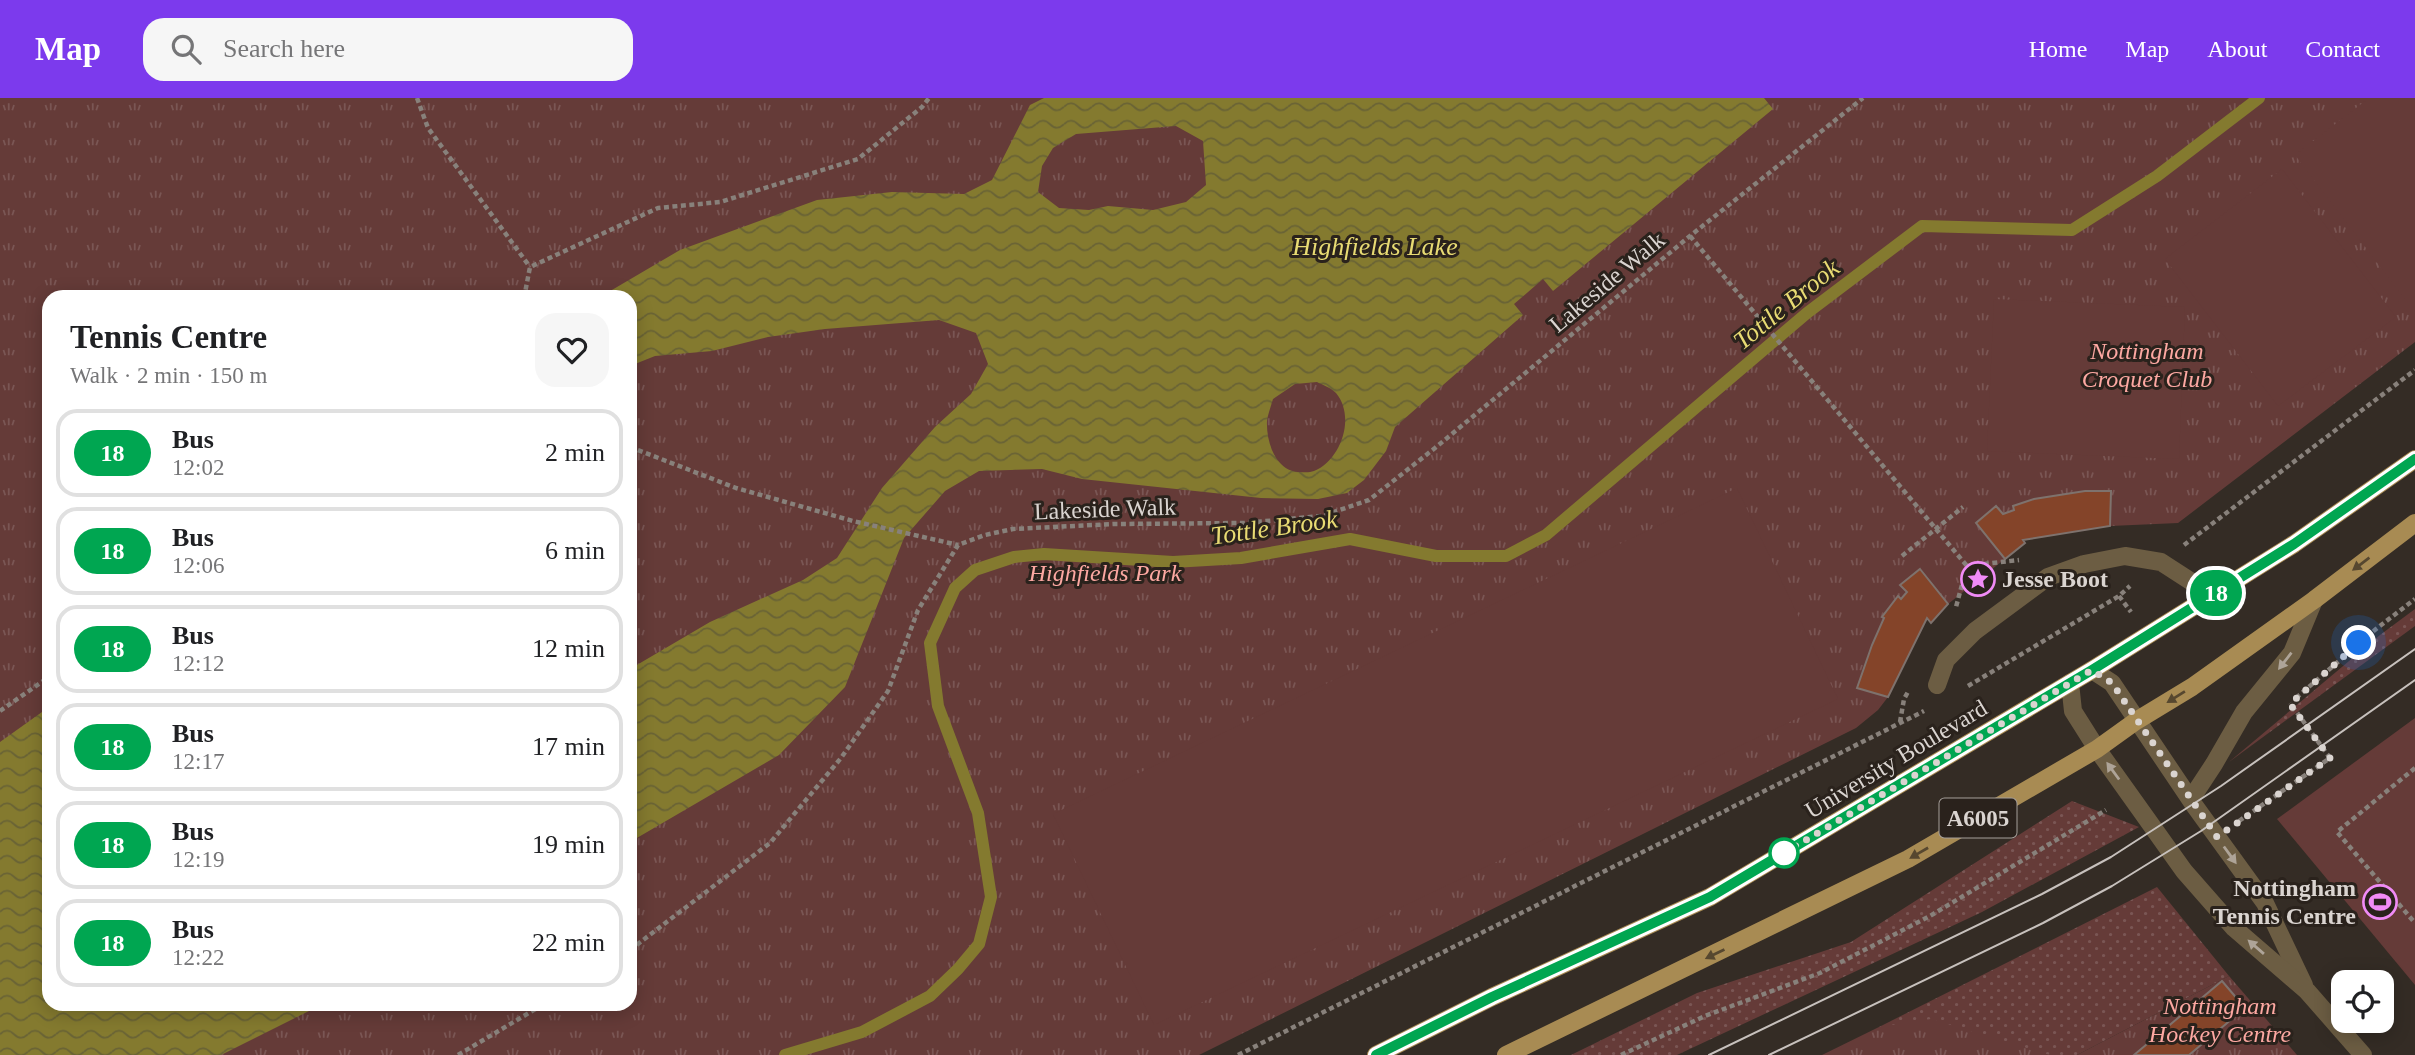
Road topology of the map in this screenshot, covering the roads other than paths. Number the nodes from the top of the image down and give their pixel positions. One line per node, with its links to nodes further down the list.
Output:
1 (2415, 459): 3 (main road, University Boulevard / A6005)
2 (2415, 523): 4 (main road, A6005, one-way to 4)
3 (2212, 595): 5 (main road, University Boulevard / A6005); 7 (lane)
4 (2314, 600): 8 (main road, A6005, one-way to 8); 10 (lane, one-way to 10)
5 (2092, 670): 6 (main road, University Boulevard / A6005); 8 (lane)
6 (2070, 683): 9 (lane); 12 (main road, University Boulevard / A6005)
7 (1937, 685)
8 (2136, 721): 9 (main road, A6005); 10 (lane)
9 (2097, 749): 11 (lane, one-way to 9); 13 (main road, A6005, one-way to 13)
10 (2191, 799): 11 (lane, one-way to 11)
11 (2307, 991): 14 (lane)
12 (1376, 1055)
13 (1506, 1055)
14 (2363, 1055)

